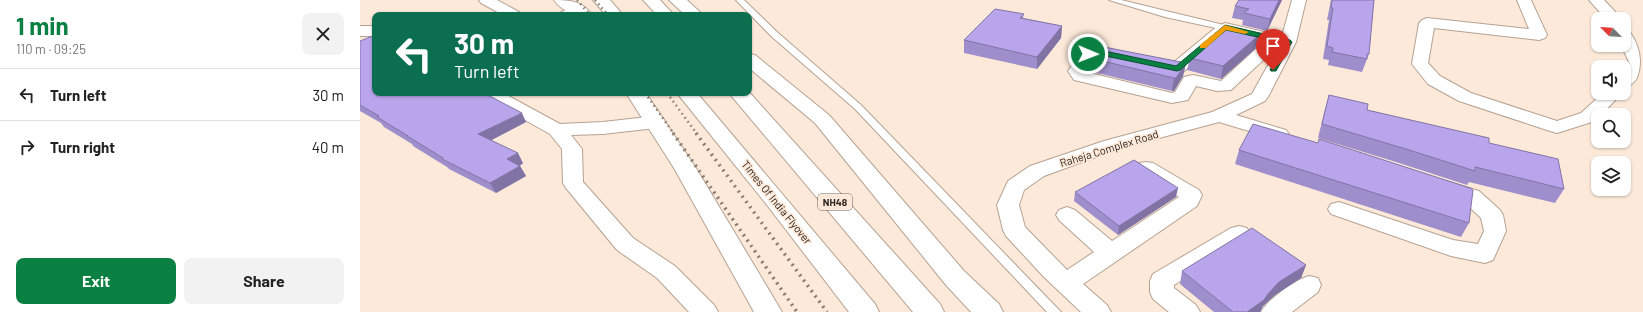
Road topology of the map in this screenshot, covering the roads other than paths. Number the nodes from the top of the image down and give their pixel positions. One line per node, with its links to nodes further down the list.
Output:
1 (486, 0): 11 (street)
2 (562, 0): 12 (main road)
3 (651, 0): 15 (main road)
4 (677, 0): 16 (main road)
5 (740, 0): 49 (lane)
6 (1113, 0): 18 (lane)
7 (1299, 0): 21 (street, Raheja Complex Road)
8 (1524, 0): 31 (street)
9 (1596, 0): 17 (street)
10 (601, 1): 13 (main road); 14 (main road)
11 (508, 12)
12 (577, 12)
13 (582, 12)
14 (612, 12)
15 (663, 12)
16 (691, 12)
17 (1607, 12)
18 (1222, 30): 21 (street); 24 (street); 26 (street)
19 (360, 31): 20 (street)
20 (372, 31)
21 (1288, 42): 32 (street, Raheja Complex Road)
22 (1631, 50): 25 (street)
23 (752, 61): 48 (main road)
24 (1177, 68): 26 (street); 26 (street)
25 (1631, 75)
26 (1193, 80)
27 (495, 96): 34 (street)
28 (638, 96): 33 (main road)
29 (690, 96): 46 (main road, Times Of India Flyover)
30 (742, 96): 47 (main road, NH48)
31 (1606, 100)
32 (1219, 116): 35 (street); 42 (street, Raheja Complex Road)
33 (656, 122): 34 (street); 45 (main road)
34 (557, 130): 44 (street)
35 (1294, 139)
36 (1141, 165): 41 (street)
37 (1428, 181): 38 (street)
38 (1339, 209)
39 (1067, 215): 41 (street)
40 (1239, 234): 51 (street)
41 (1111, 252): 42 (street)
42 (1066, 282): 50 (street, Raheja Complex Road)
43 (1310, 285): 52 (street)
44 (705, 312)
45 (768, 312)
46 (865, 312)
47 (930, 312)
48 (989, 312)
49 (1055, 312)
50 (1098, 312)
51 (1188, 312)
52 (1274, 312)

